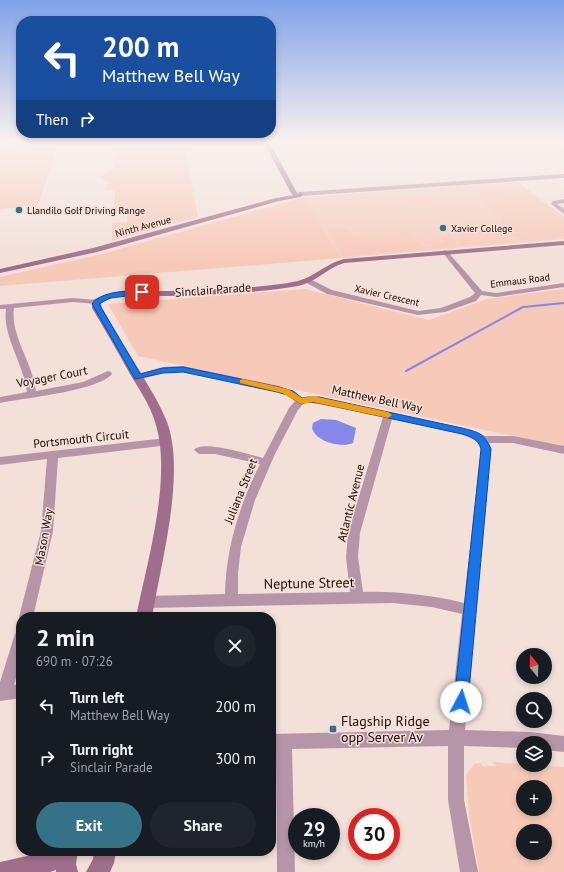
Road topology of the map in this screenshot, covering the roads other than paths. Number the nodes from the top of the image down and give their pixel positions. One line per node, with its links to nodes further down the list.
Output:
1 (288, 182): 3 (street)
2 (479, 182): 3 (street, Ninth Avenue)
3 (295, 194): 8 (street, Ninth Avenue)
4 (564, 201): 5 (street)
5 (564, 212)
6 (564, 243): 7 (street, Sinclair Parade)
7 (445, 252): 9 (street, Sinclair Parade); 11 (street)
8 (0, 271)
9 (307, 281): 11 (street, Xavier Crescent); 12 (street, Sinclair Parade)
10 (564, 285): 11 (street, Emmaus Road)
11 (479, 293)
12 (96, 302): 14 (street); 16 (street)
13 (0, 306): 14 (street)
14 (10, 306): 17 (street)
15 (108, 374): 17 (street, Voyager Court)
16 (138, 377): 19 (street); 22 (street)
17 (32, 394): 18 (street, Voyager Court)
18 (0, 400)
19 (301, 401): 20 (street, Matthew Bell Way); 27 (street, Juliana Street)
20 (388, 415): 21 (street, Matthew Bell Way); 28 (street, Atlantic Avenue)
21 (483, 440): 24 (street); 31 (street)
22 (166, 442): 25 (street, Portsmouth Circuit); 30 (street)
23 (200, 450): 27 (street)
24 (564, 450)
25 (53, 455): 26 (street, Portsmouth Circuit); 32 (street, Mason Way)
26 (0, 461)
27 (266, 462): 29 (street, Juliana Street)
28 (358, 598): 29 (street, Neptune Street); 31 (street, Neptune Street)
29 (231, 600): 30 (street, Neptune Street)
30 (148, 602): 33 (street)
31 (469, 610): 37 (street)
32 (27, 612)
33 (145, 612)
34 (16, 652): 36 (street)
35 (16, 691): 36 (street)
36 (2, 694)
37 (456, 738): 38 (street); 39 (street); 45 (street)
38 (278, 742): 44 (street)
39 (564, 744)
40 (104, 856): 43 (street)
41 (67, 860): 42 (street)
42 (2, 872)
43 (97, 872)
44 (286, 872)
45 (469, 872)

